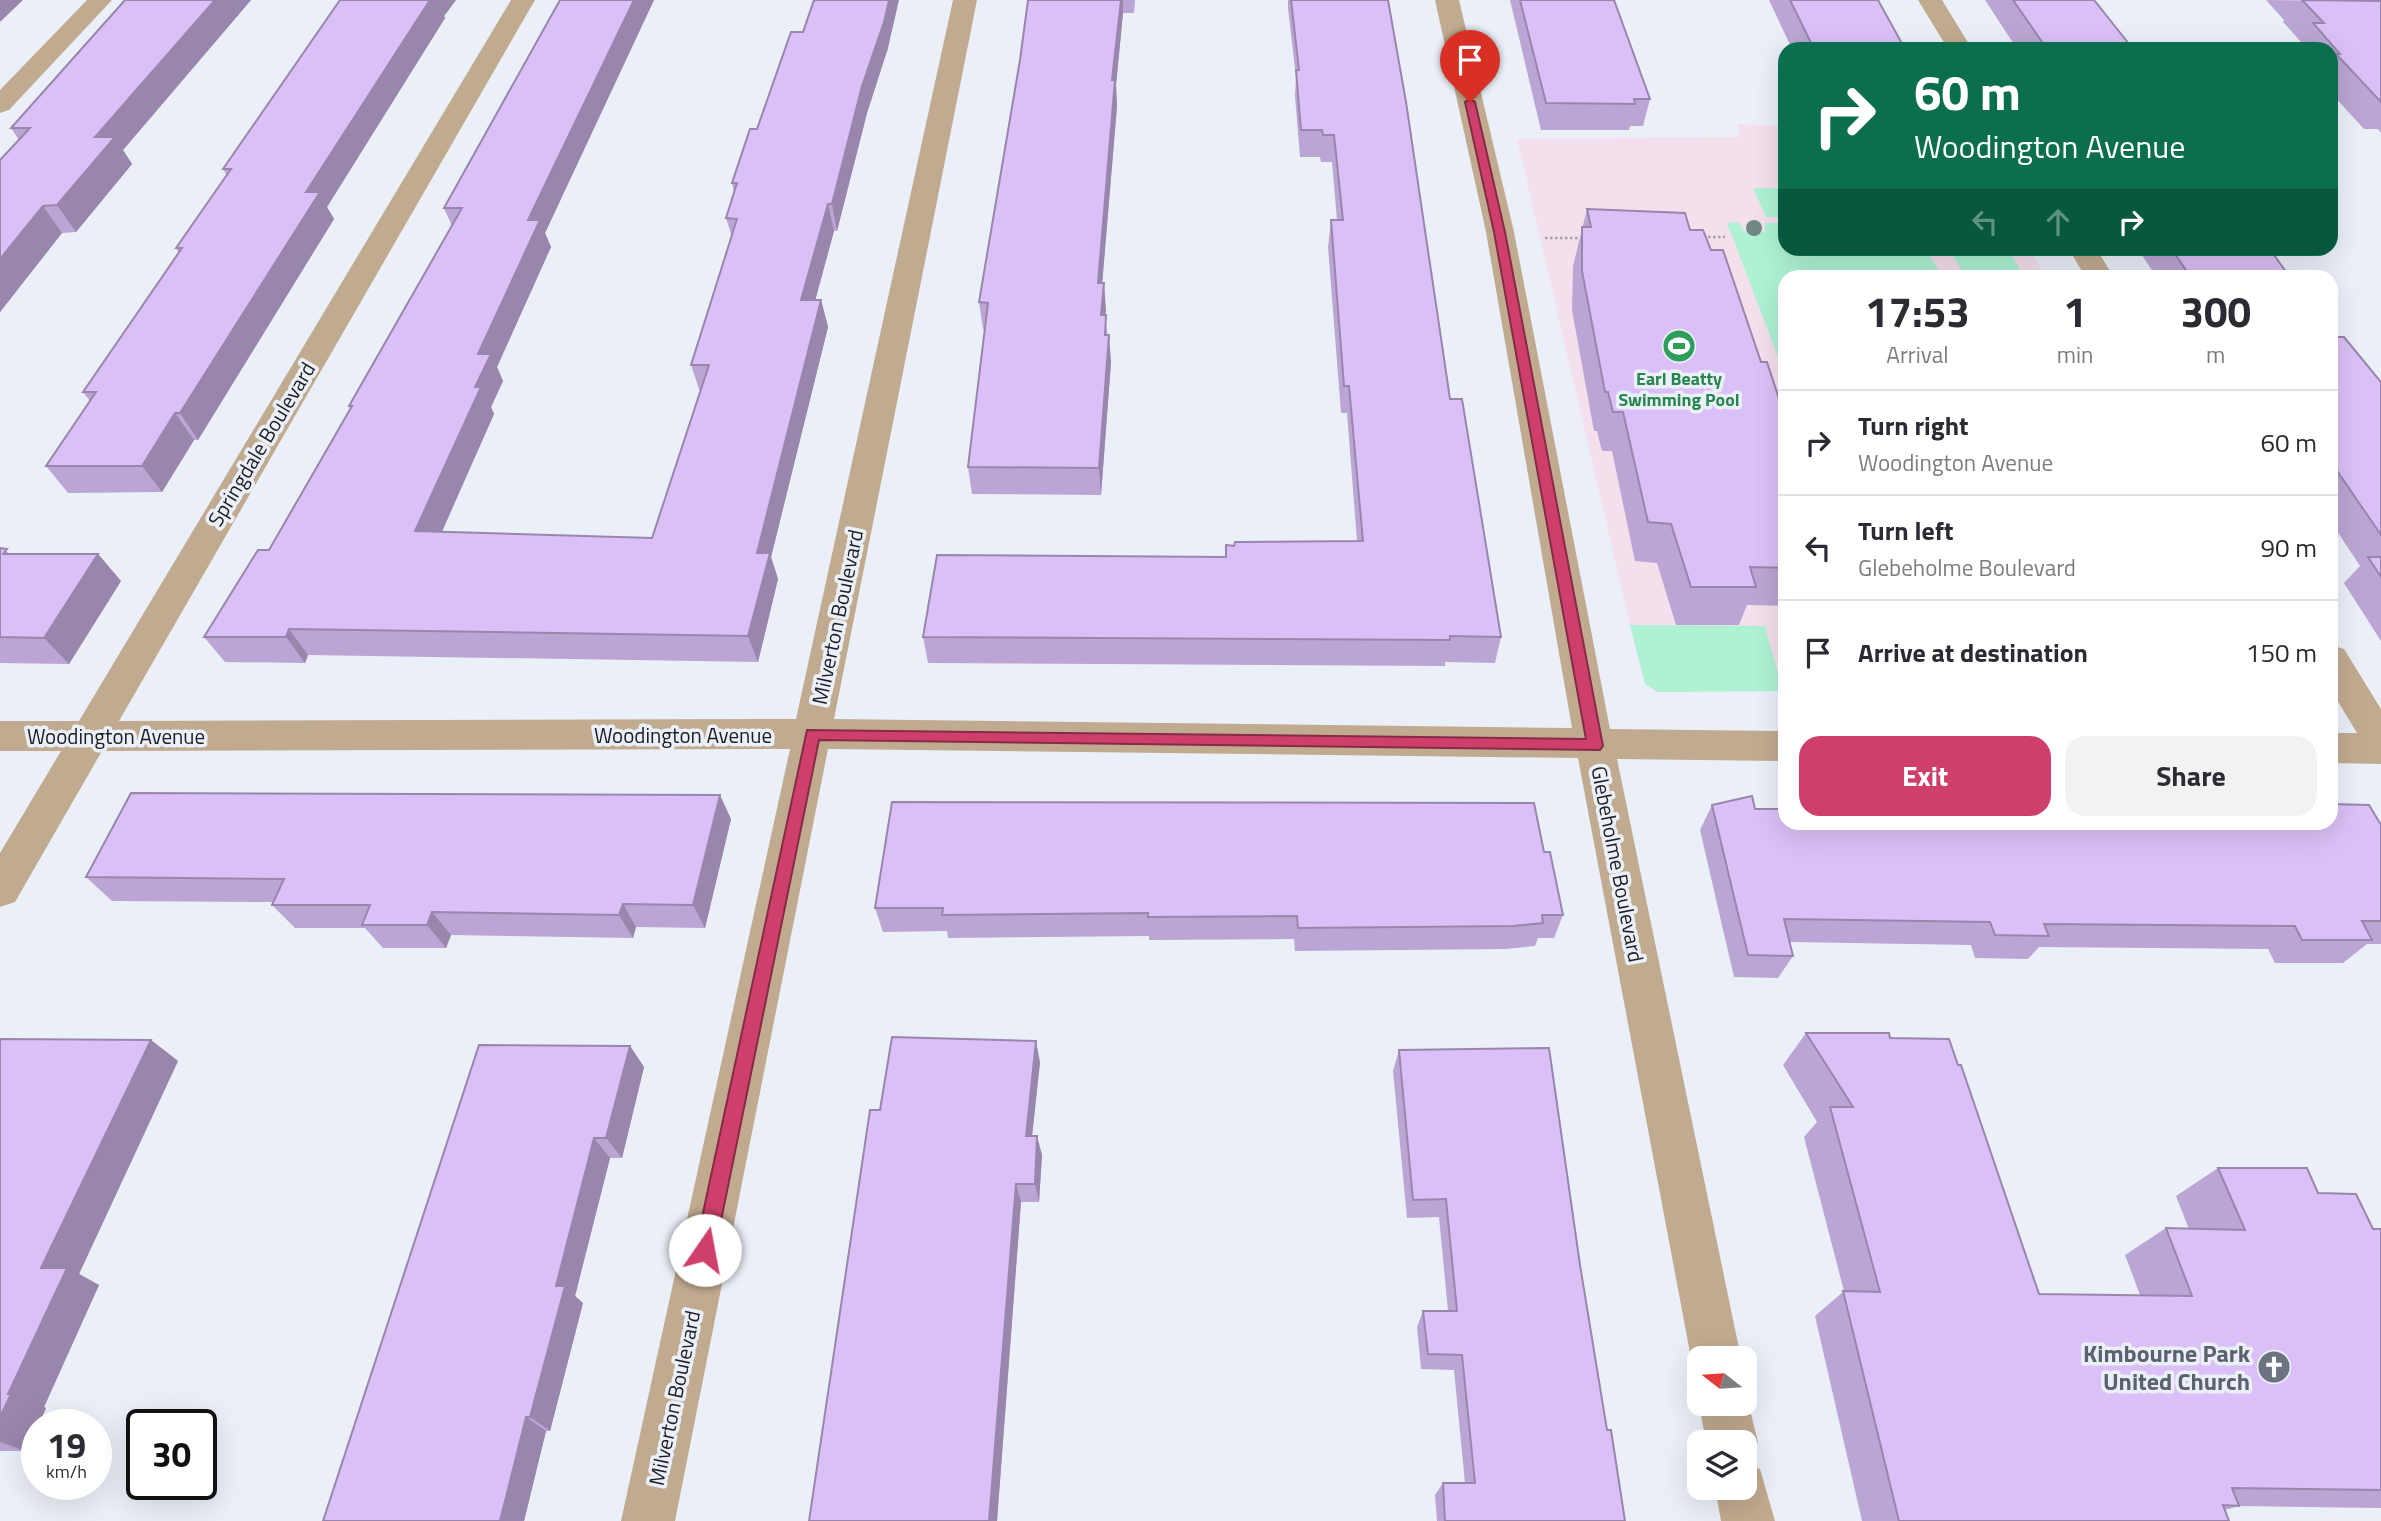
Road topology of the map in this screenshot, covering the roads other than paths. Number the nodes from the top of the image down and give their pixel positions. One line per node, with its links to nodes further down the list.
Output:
1 (100, 0): 7 (street)
2 (523, 0): 11 (street, Springdale Boulevard)
3 (964, 0): 9 (street, Milverton Boulevard)
4 (1447, 0): 13 (street, Glebeholme Boulevard)
5 (1930, 0): 6 (street)
6 (1956, 42)
7 (0, 105)
8 (2338, 670): 12 (street)
9 (813, 734): 11 (street, Woodington Avenue); 13 (street, Woodington Avenue); 20 (street, Milverton Boulevard)
10 (0, 736): 11 (street, Woodington Avenue)
11 (88, 737): 17 (street, Springdale Boulevard)
12 (2381, 741)
13 (1595, 746): 14 (street, Woodington Avenue); 18 (street, Glebeholme Boulevard)
14 (1778, 746)
15 (2338, 748): 16 (street)
16 (2381, 749)
17 (0, 890)
18 (1714, 1346)
19 (1744, 1500): 21 (street)
20 (648, 1521)
21 (1748, 1521)

